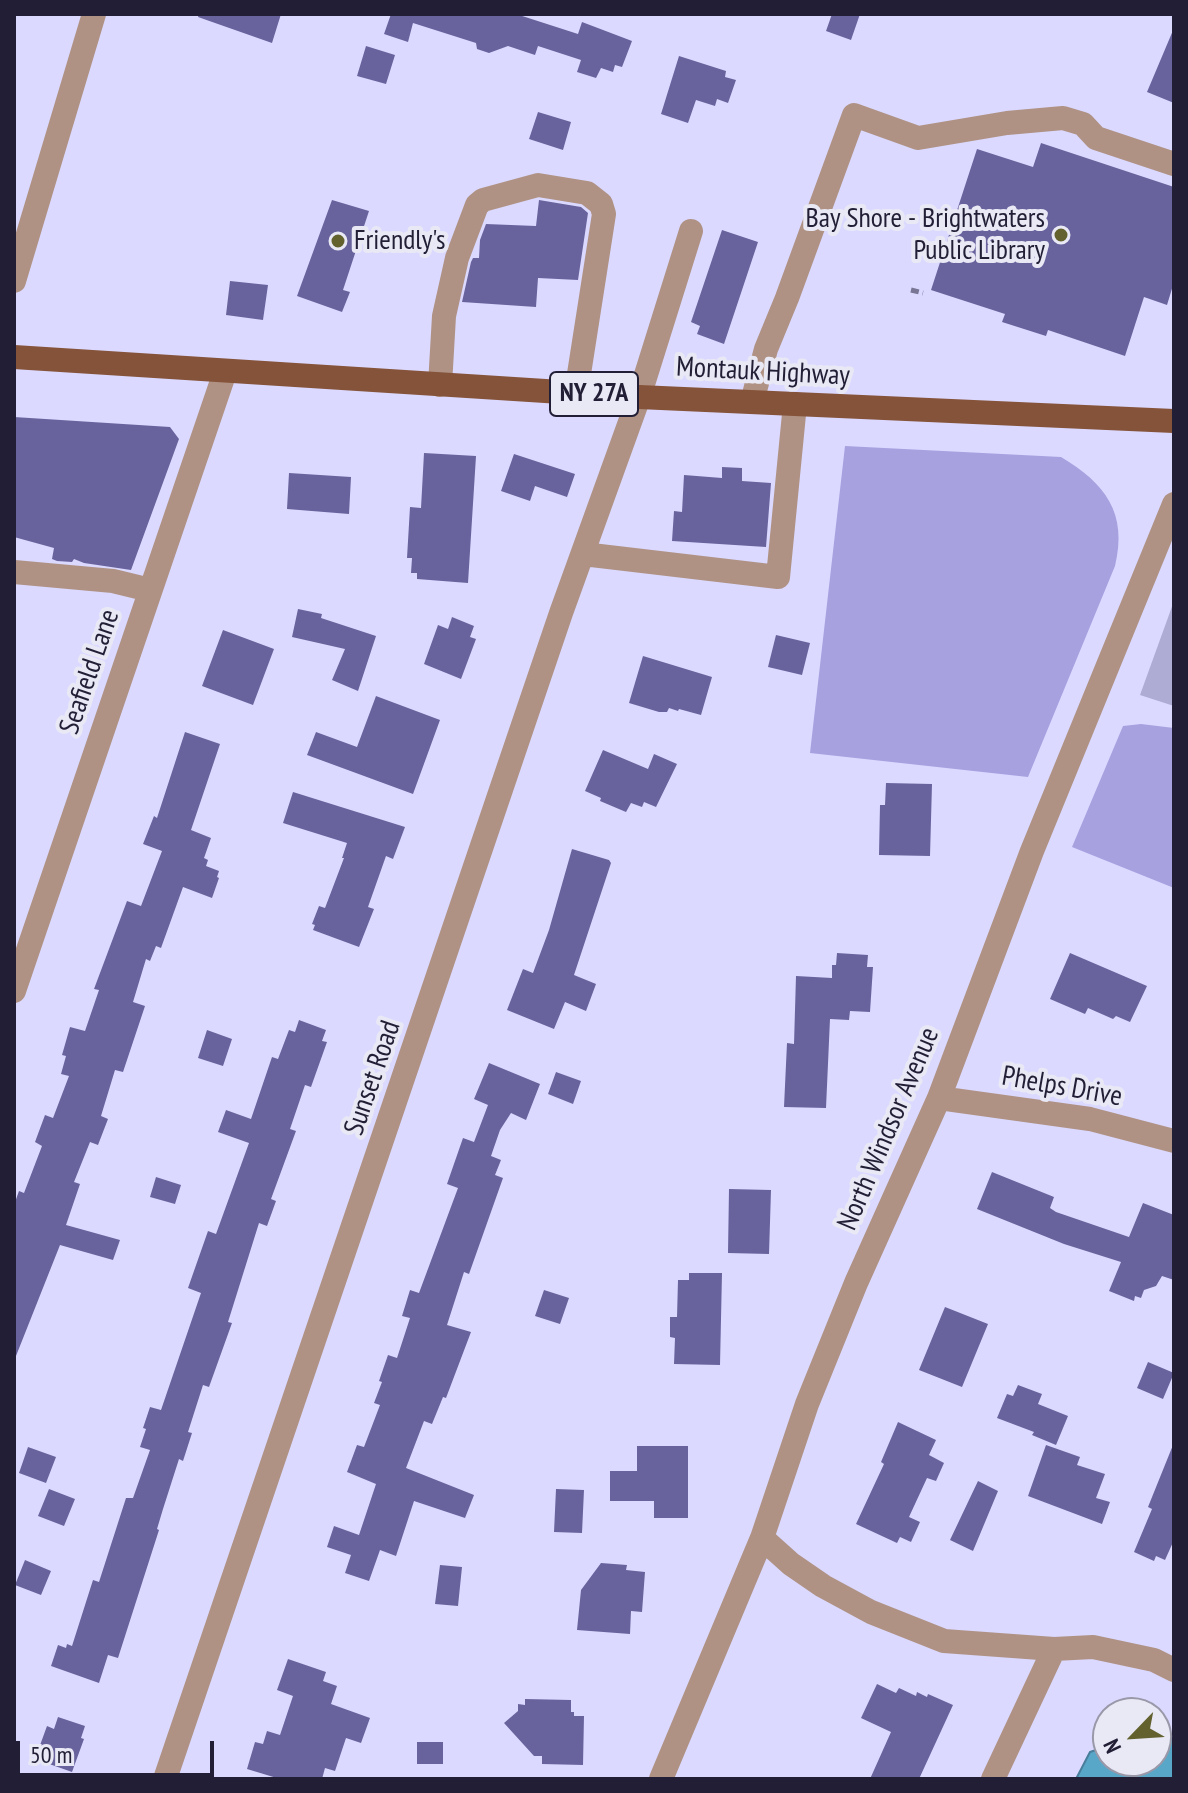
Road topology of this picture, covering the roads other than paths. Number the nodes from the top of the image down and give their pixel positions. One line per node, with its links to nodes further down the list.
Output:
1 (94, 14): 3 (street)
2 (1174, 164): 11 (street)
3 (24, 213): 5 (street)
4 (691, 231): 10 (street, Sunset Road)
5 (14, 281)
6 (14, 357): 7 (main road, Montauk Highway / NY 27A)
7 (225, 372): 8 (main road, Montauk Highway / NY 27A); 17 (street, Seafield Lane)
8 (440, 385): 9 (main road, Montauk Highway / NY 27A); 9 (street)
9 (576, 393): 10 (main road, Montauk Highway / NY 27A)
10 (639, 397): 11 (main road, Montauk Highway / NY 27A); 15 (street, Sunset Road)
11 (752, 402): 12 (main road, Montauk Highway / NY 27A)
12 (795, 404): 13 (main road, Montauk Highway / NY 27A); 15 (street)
13 (1174, 421)
14 (1174, 504): 19 (street, North Windsor Avenue)
15 (583, 554): 24 (street, Sunset Road)
16 (14, 572): 17 (street)
17 (150, 590): 18 (street, Seafield Lane)
18 (14, 991)
19 (939, 1098): 20 (street, Phelps Drive); 21 (street, North Windsor Avenue)
20 (1174, 1141)
21 (762, 1538): 22 (street); 25 (street, North Windsor Avenue)
22 (1054, 1649): 23 (street); 26 (street)
23 (1174, 1670)
24 (165, 1779)
25 (661, 1779)
26 (993, 1779)

